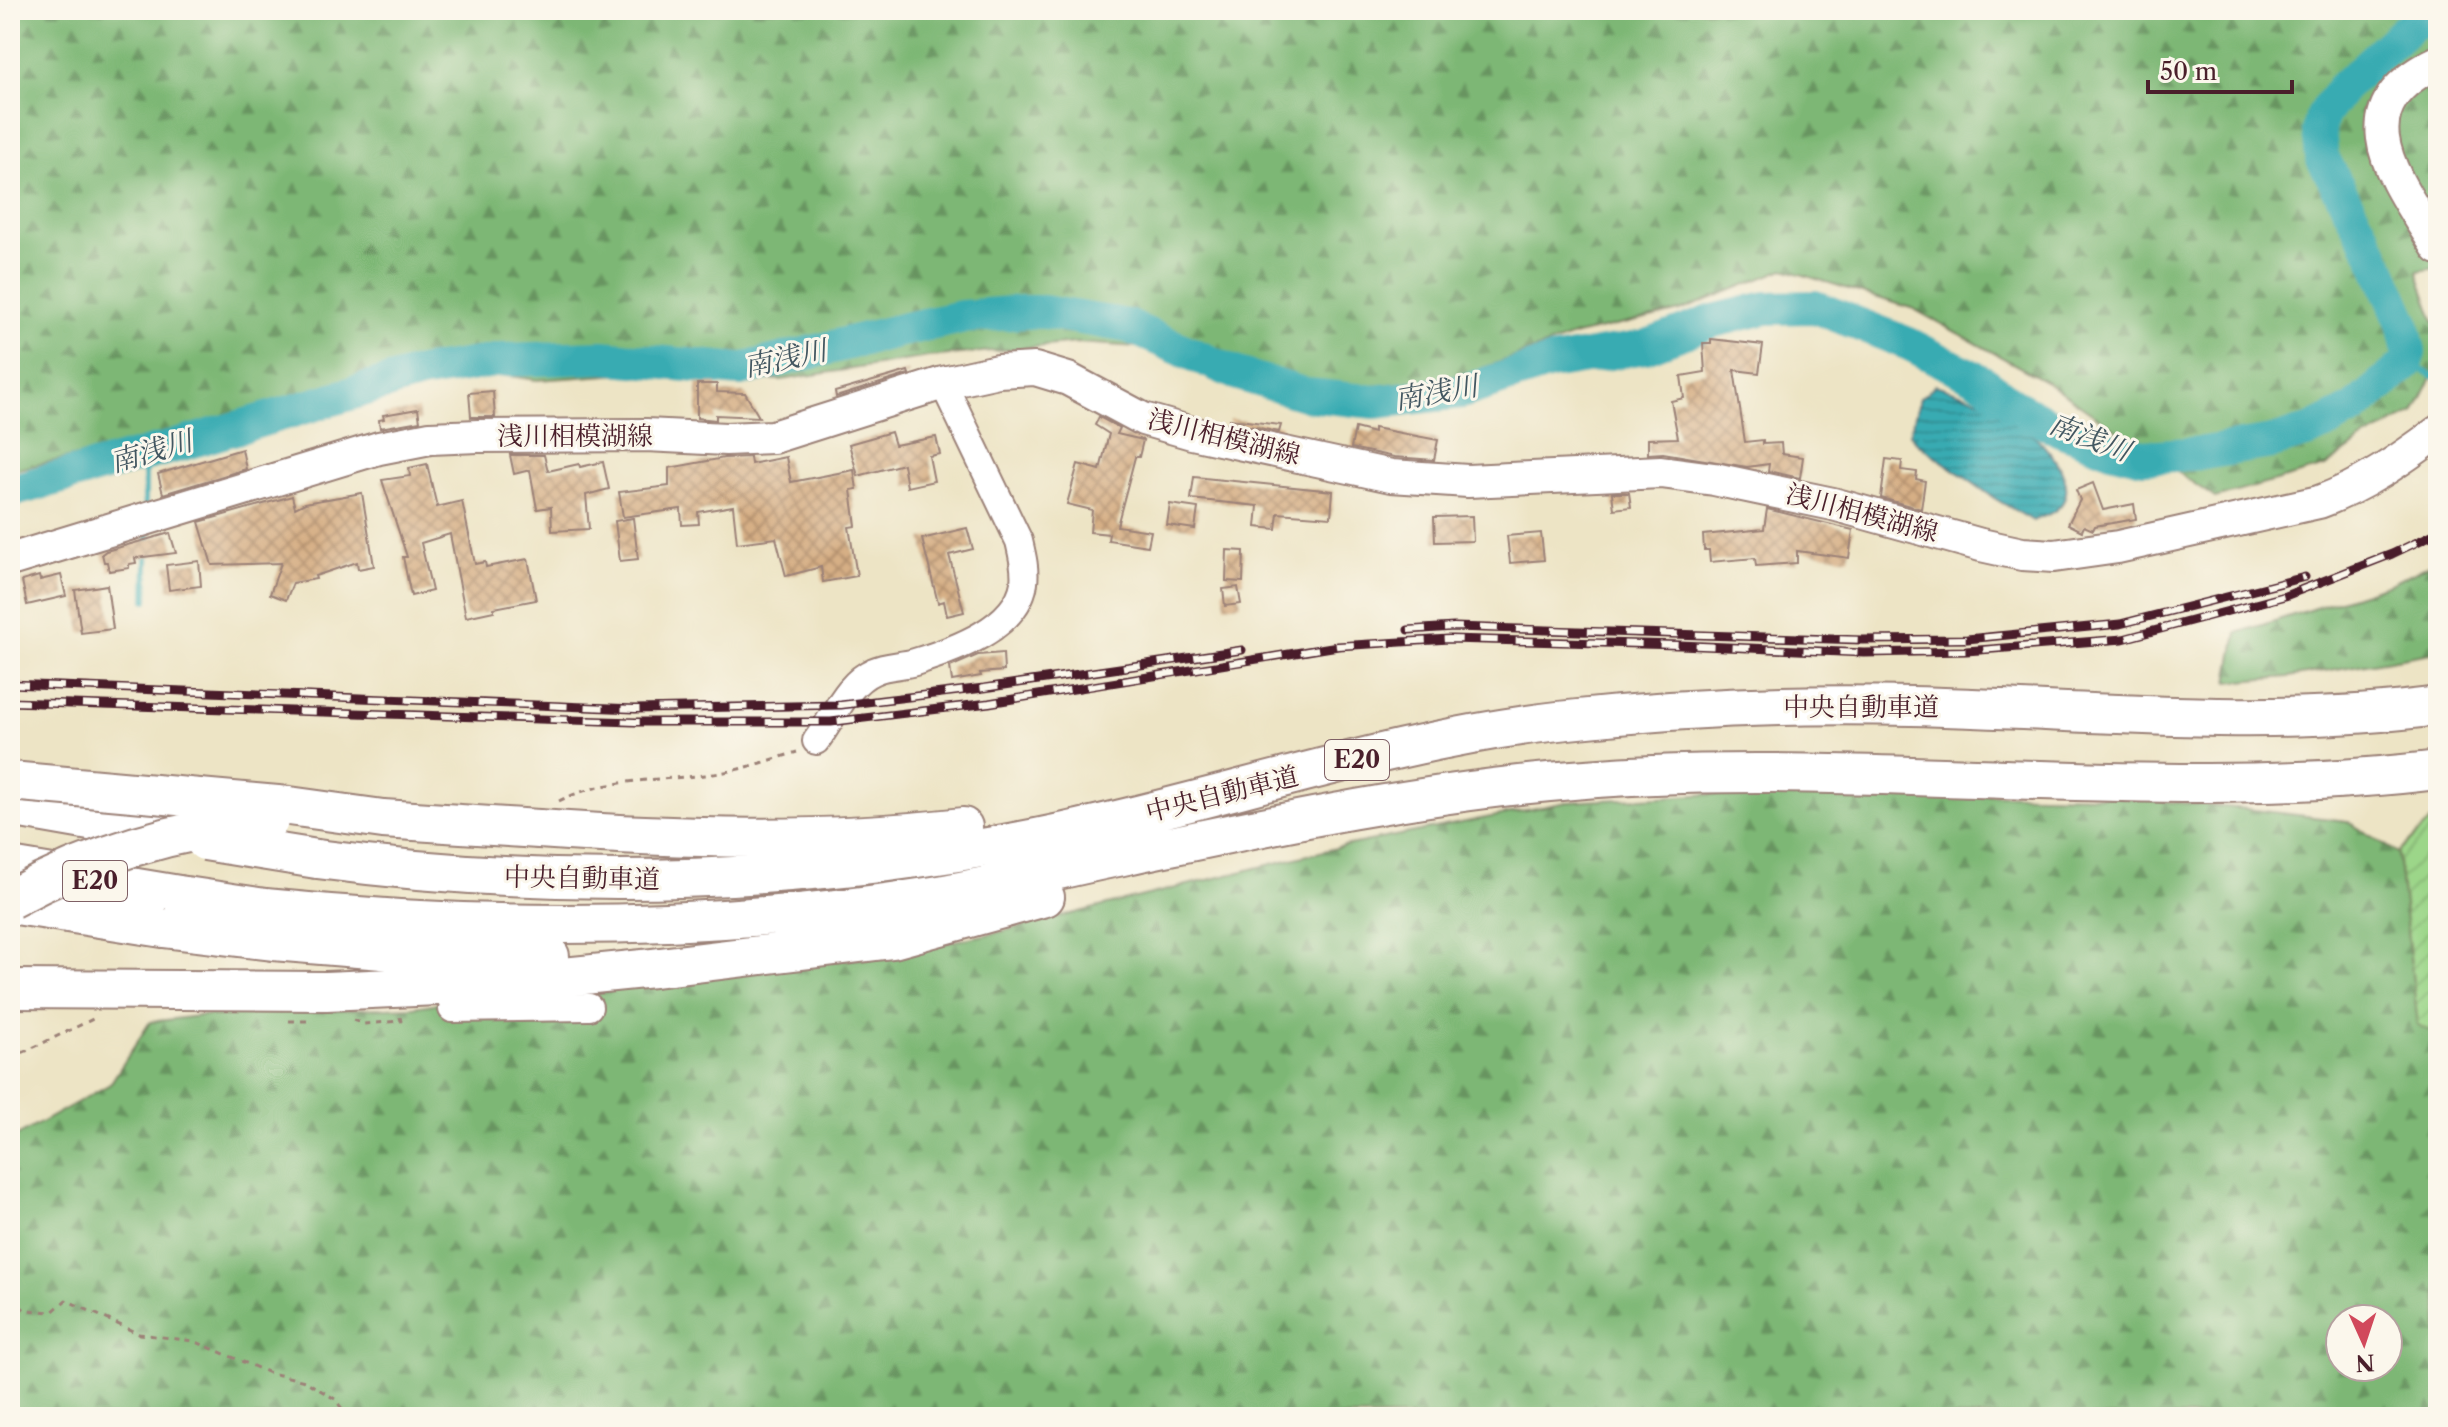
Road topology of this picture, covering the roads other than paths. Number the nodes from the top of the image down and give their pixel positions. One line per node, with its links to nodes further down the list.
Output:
1 (2438, 62): 2 (main road)
2 (2438, 248)
3 (943, 383): 4 (main road, 浅川相模湖線); 5 (main road, 浅川相模湖線); 7 (street)
4 (2438, 432)
5 (10, 560)
6 (2422, 708): 8 (highway, 中央自動車道 / E20)
7 (816, 741)
8 (1356, 761): 13 (highway, bridge); 14 (highway, 中央自動車道 / E20, bridge)
9 (2438, 770): 11 (highway, 中央自動車道 / E20)
10 (10, 781): 13 (highway, bridge)
11 (1450, 794): 18 (highway, 中央自動車道 / E20); 19 (highway)
12 (10, 807): 14 (highway, 中央自動車道 / E20)
13 (383, 819): 14 (highway, bridge)
14 (170, 835): 16 (highway, bridge)
15 (10, 867): 17 (highway, E20)
16 (10, 902): 17 (highway)
17 (171, 912): 18 (highway, bridge)
18 (269, 925): 19 (highway)
19 (749, 955): 20 (highway)
20 (10, 989)
21 (589, 1007): 22 (street)
22 (452, 1009)

